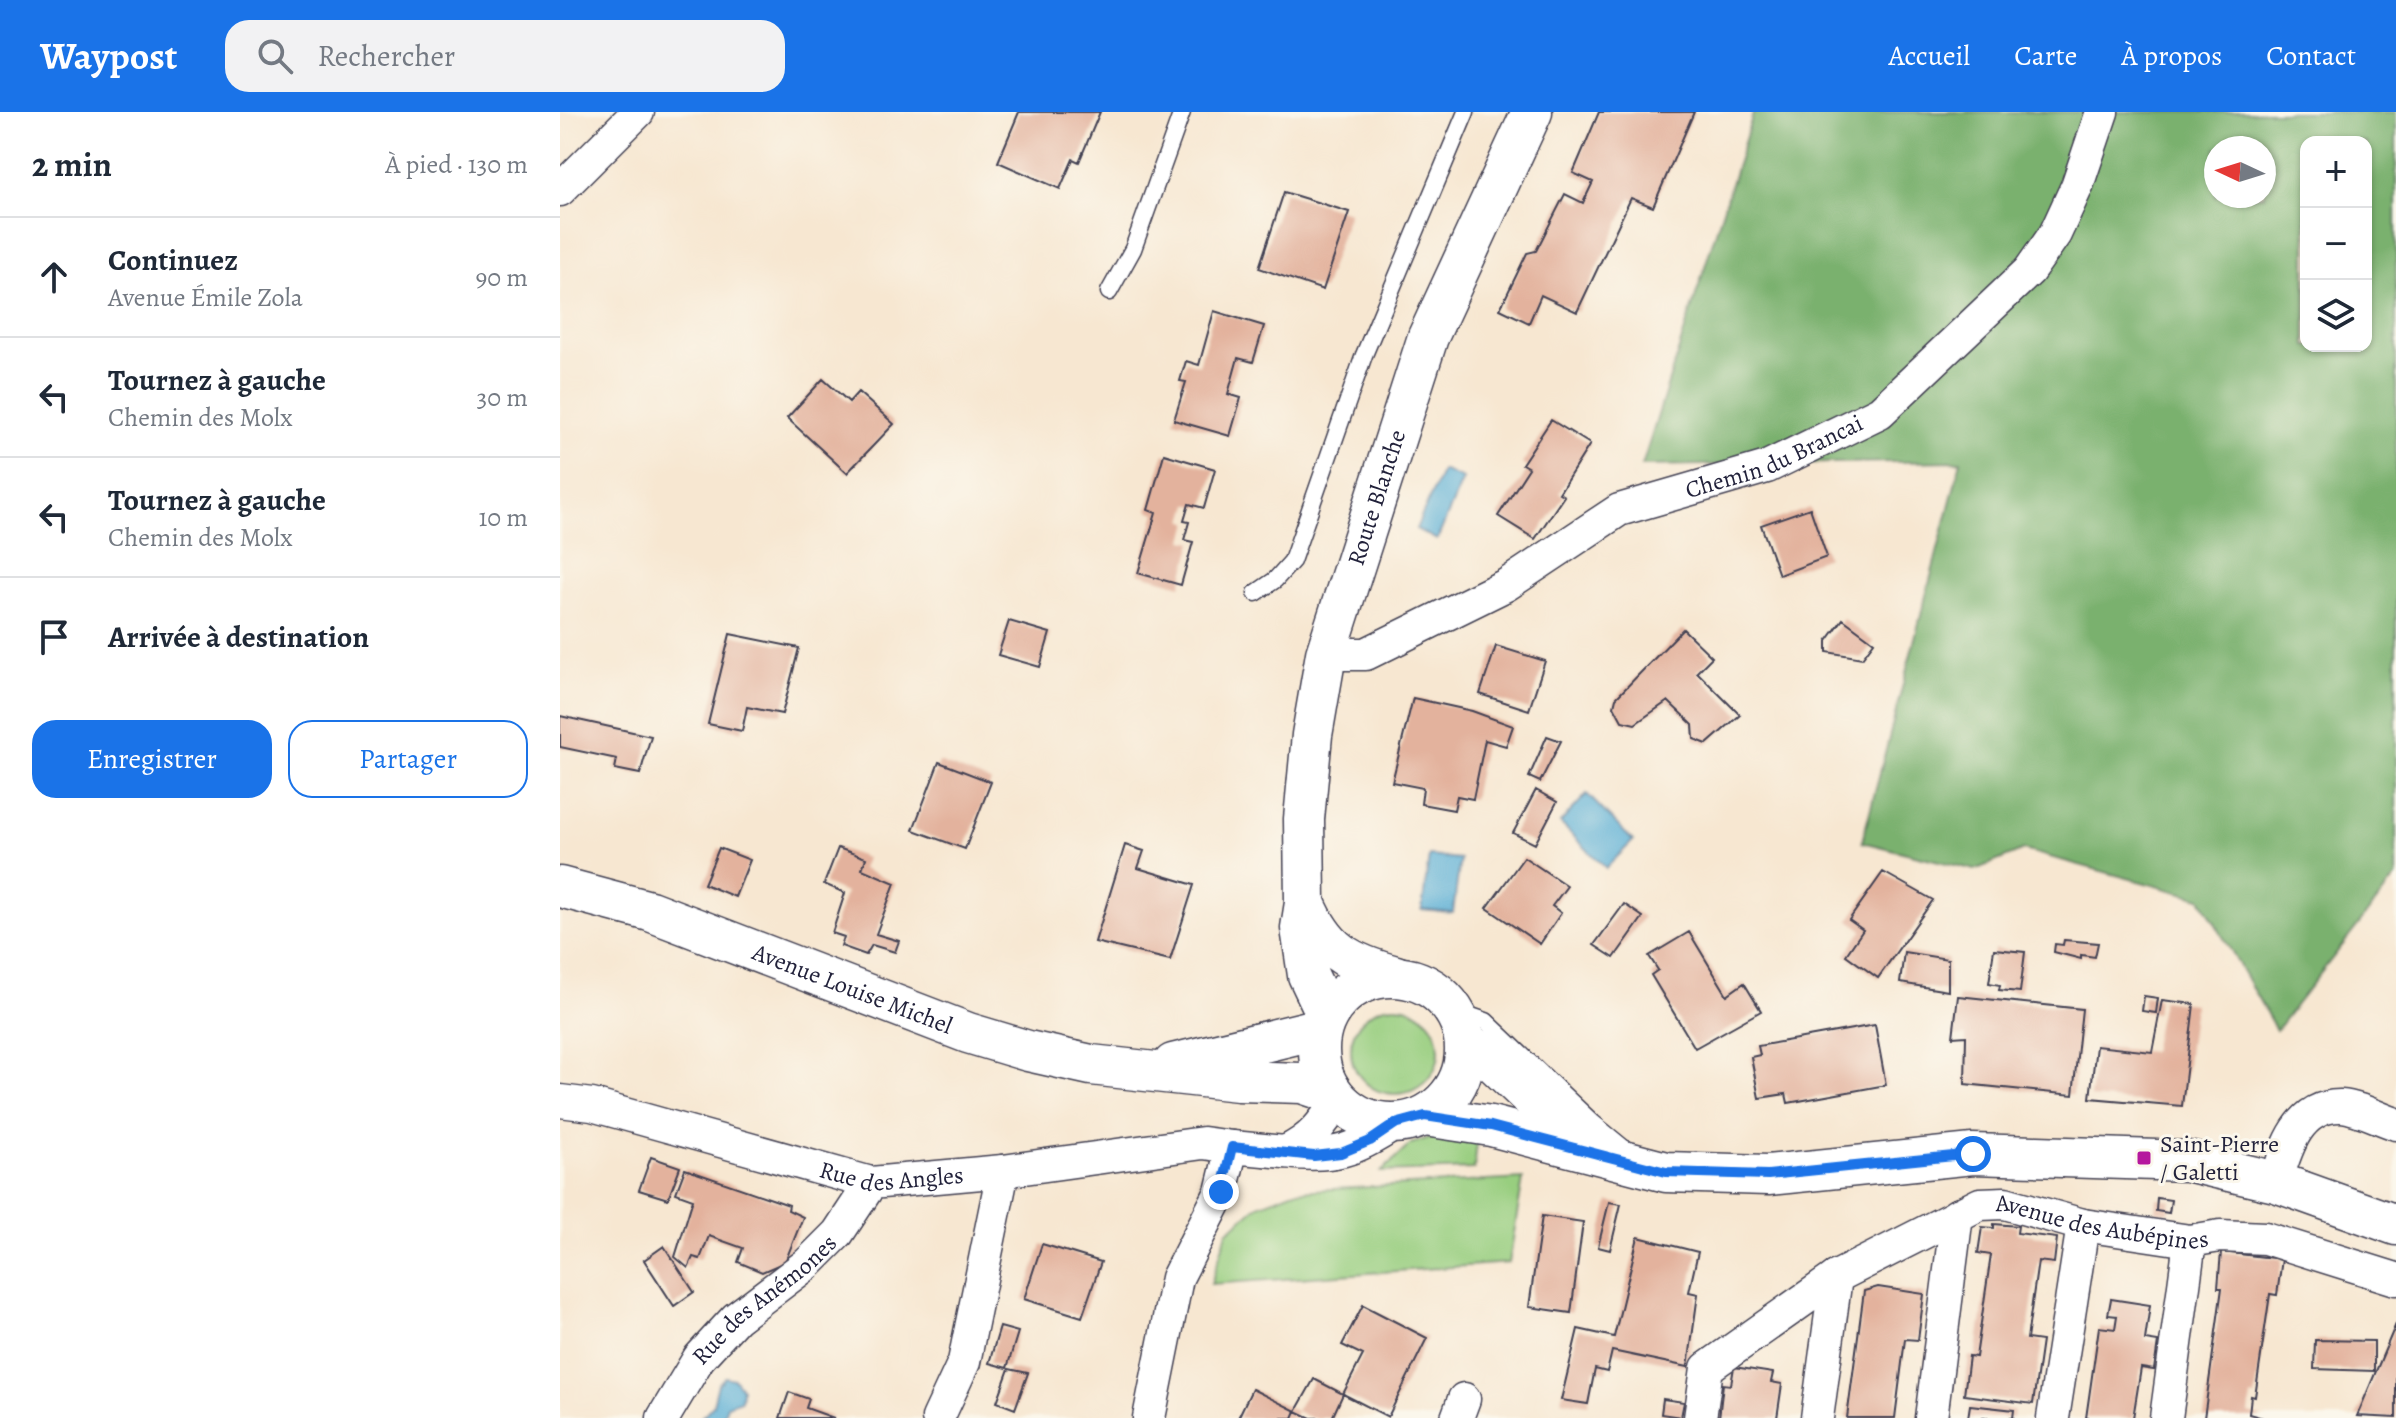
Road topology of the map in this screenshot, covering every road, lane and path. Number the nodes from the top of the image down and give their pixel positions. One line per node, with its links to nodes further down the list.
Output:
1 (638, 112): 6 (street)
2 (1182, 112): 7 (lane)
3 (1466, 112): 8 (lane)
4 (1532, 112): 9 (street, Route Blanche)
5 (2102, 112): 9 (street, Chemin du Brancai)
6 (560, 190)
7 (1109, 292)
8 (1256, 593)
9 (1326, 654): 11 (street, Route Blanche)
10 (560, 887): 15 (street, Avenue Louise Michel)
11 (1305, 903): 12 (street, Route Blanche); 13 (street, Route Blanche)
12 (1398, 976): 13 (street); 14 (street)
13 (1324, 1022): 15 (street, Avenue Louise Michel); 16 (street)
14 (1459, 1025): 18 (street); 22 (street); 24 (lane)
15 (1149, 1069): 16 (street, Avenue Louise Michel)
16 (1335, 1097): 18 (street); 21 (street)
17 (560, 1101): 26 (street, Rue des Angles)
18 (1410, 1120): 21 (street, Rue des Angles); 22 (street)
19 (2396, 1124): 25 (street)
20 (1232, 1147): 21 (street, Rue des Angles); 23 (street, Rue des Angles); 35 (street)
21 (1285, 1152)
22 (1588, 1152): 24 (street)
23 (1003, 1171): 26 (street, Rue des Angles); 34 (street)
24 (1666, 1172): 25 (street)
25 (2276, 1182): 29 (street)
26 (871, 1183): 33 (street, Rue des Anémones)
27 (1957, 1215): 28 (street, Avenue des Aubépines); 31 (street, Avenue des Aubépines); 38 (street)
28 (2083, 1225): 30 (street, Avenue des Aubépines); 39 (street)
29 (2396, 1225)
30 (2190, 1241): 32 (street, Avenue des Aubépines); 40 (street)
31 (1836, 1277): 36 (street, Avenue des Aubépines); 37 (street)
32 (2396, 1279)
33 (663, 1418)
34 (938, 1418)
35 (1149, 1418)
36 (1700, 1418)
37 (1817, 1418)
38 (1931, 1418)
39 (2053, 1418)
40 (2166, 1418)

